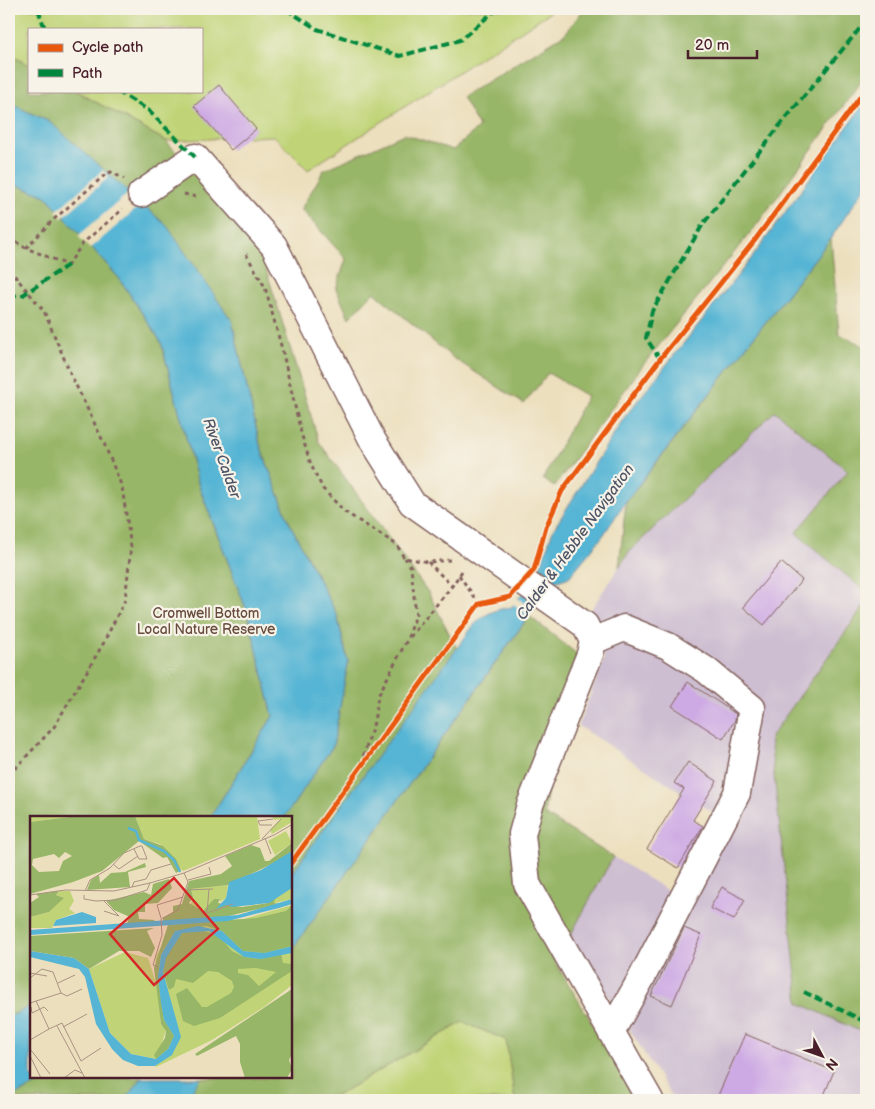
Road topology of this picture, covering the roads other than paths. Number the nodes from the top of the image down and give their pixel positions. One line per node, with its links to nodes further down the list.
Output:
1 (143, 193): 2 (lane)
2 (593, 641): 3 (lane); 3 (lane)
3 (611, 1032): 4 (lane)
4 (650, 1100)

